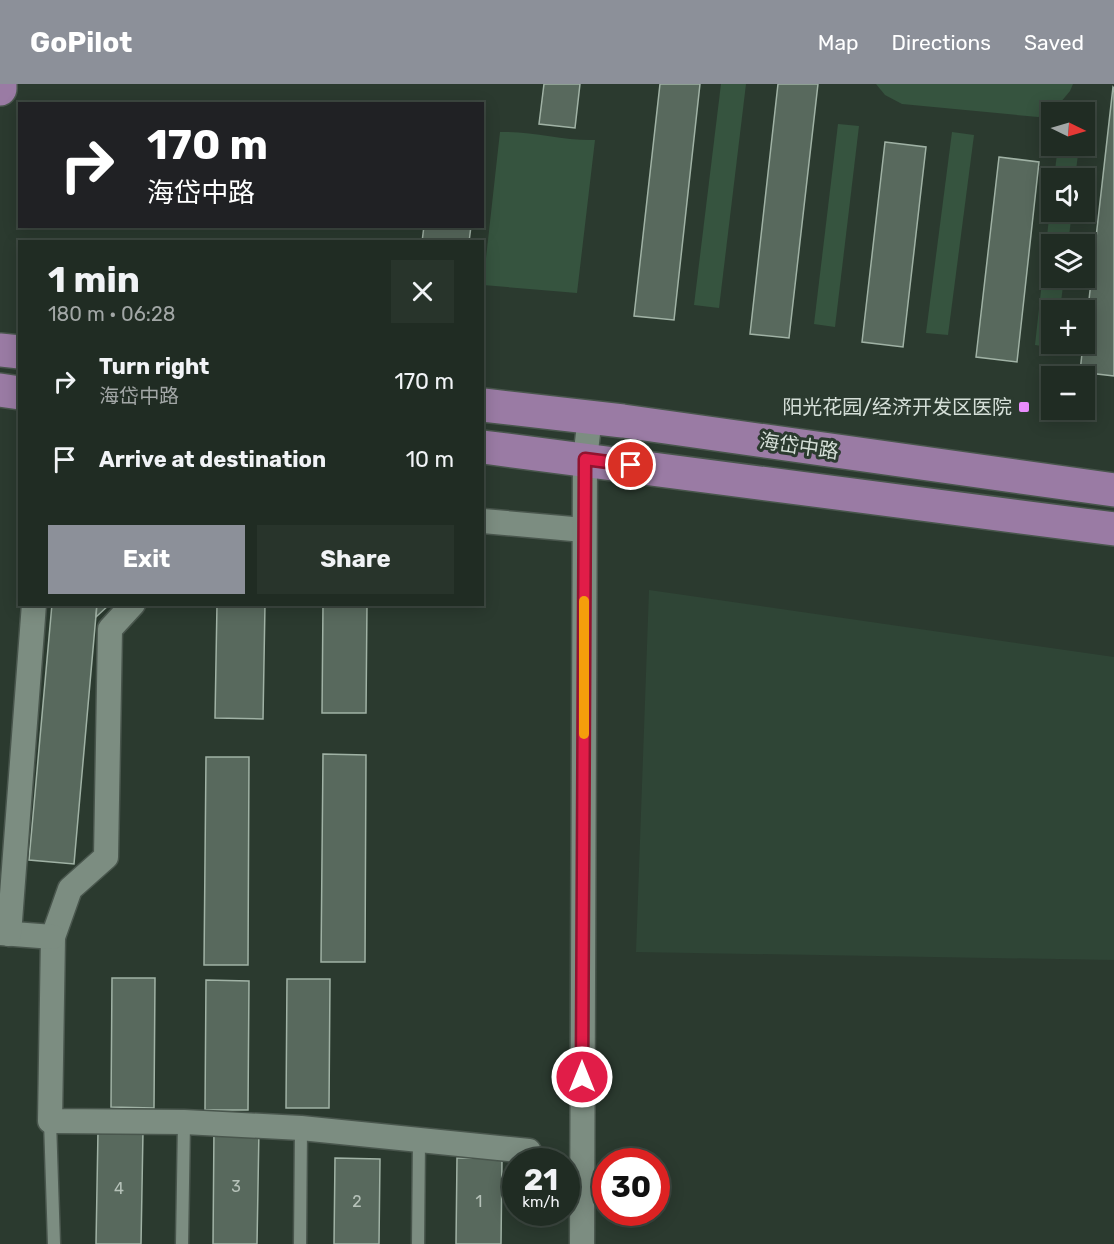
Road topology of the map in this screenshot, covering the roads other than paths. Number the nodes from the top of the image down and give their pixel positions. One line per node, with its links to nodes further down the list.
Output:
1 (0, 84): 2 (main road)
2 (0, 89)
3 (0, 350): 4 (main road)
4 (18, 352)
5 (0, 390): 6 (main road)
6 (18, 393)
7 (484, 405): 8 (main road, 海岱中路)
8 (590, 417): 10 (street); 11 (main road, 海岱中路)
9 (484, 447): 10 (main road, 海岱中路)
10 (585, 459): 13 (main road, 海岱中路); 14 (street)
11 (1114, 490)
12 (484, 521): 14 (street)
13 (1114, 529)
14 (584, 530): 28 (street)
15 (34, 606): 17 (street)
16 (131, 606): 18 (street)
17 (5, 934): 18 (street)
18 (52, 937): 19 (street)
19 (50, 1120): 20 (street); 24 (lane)
20 (184, 1122): 21 (street); 25 (lane)
21 (301, 1128): 22 (street); 26 (lane)
22 (419, 1140): 23 (street); 27 (lane)
23 (507, 1148)
24 (54, 1244)
25 (182, 1244)
26 (300, 1244)
27 (418, 1244)
28 (582, 1244)

